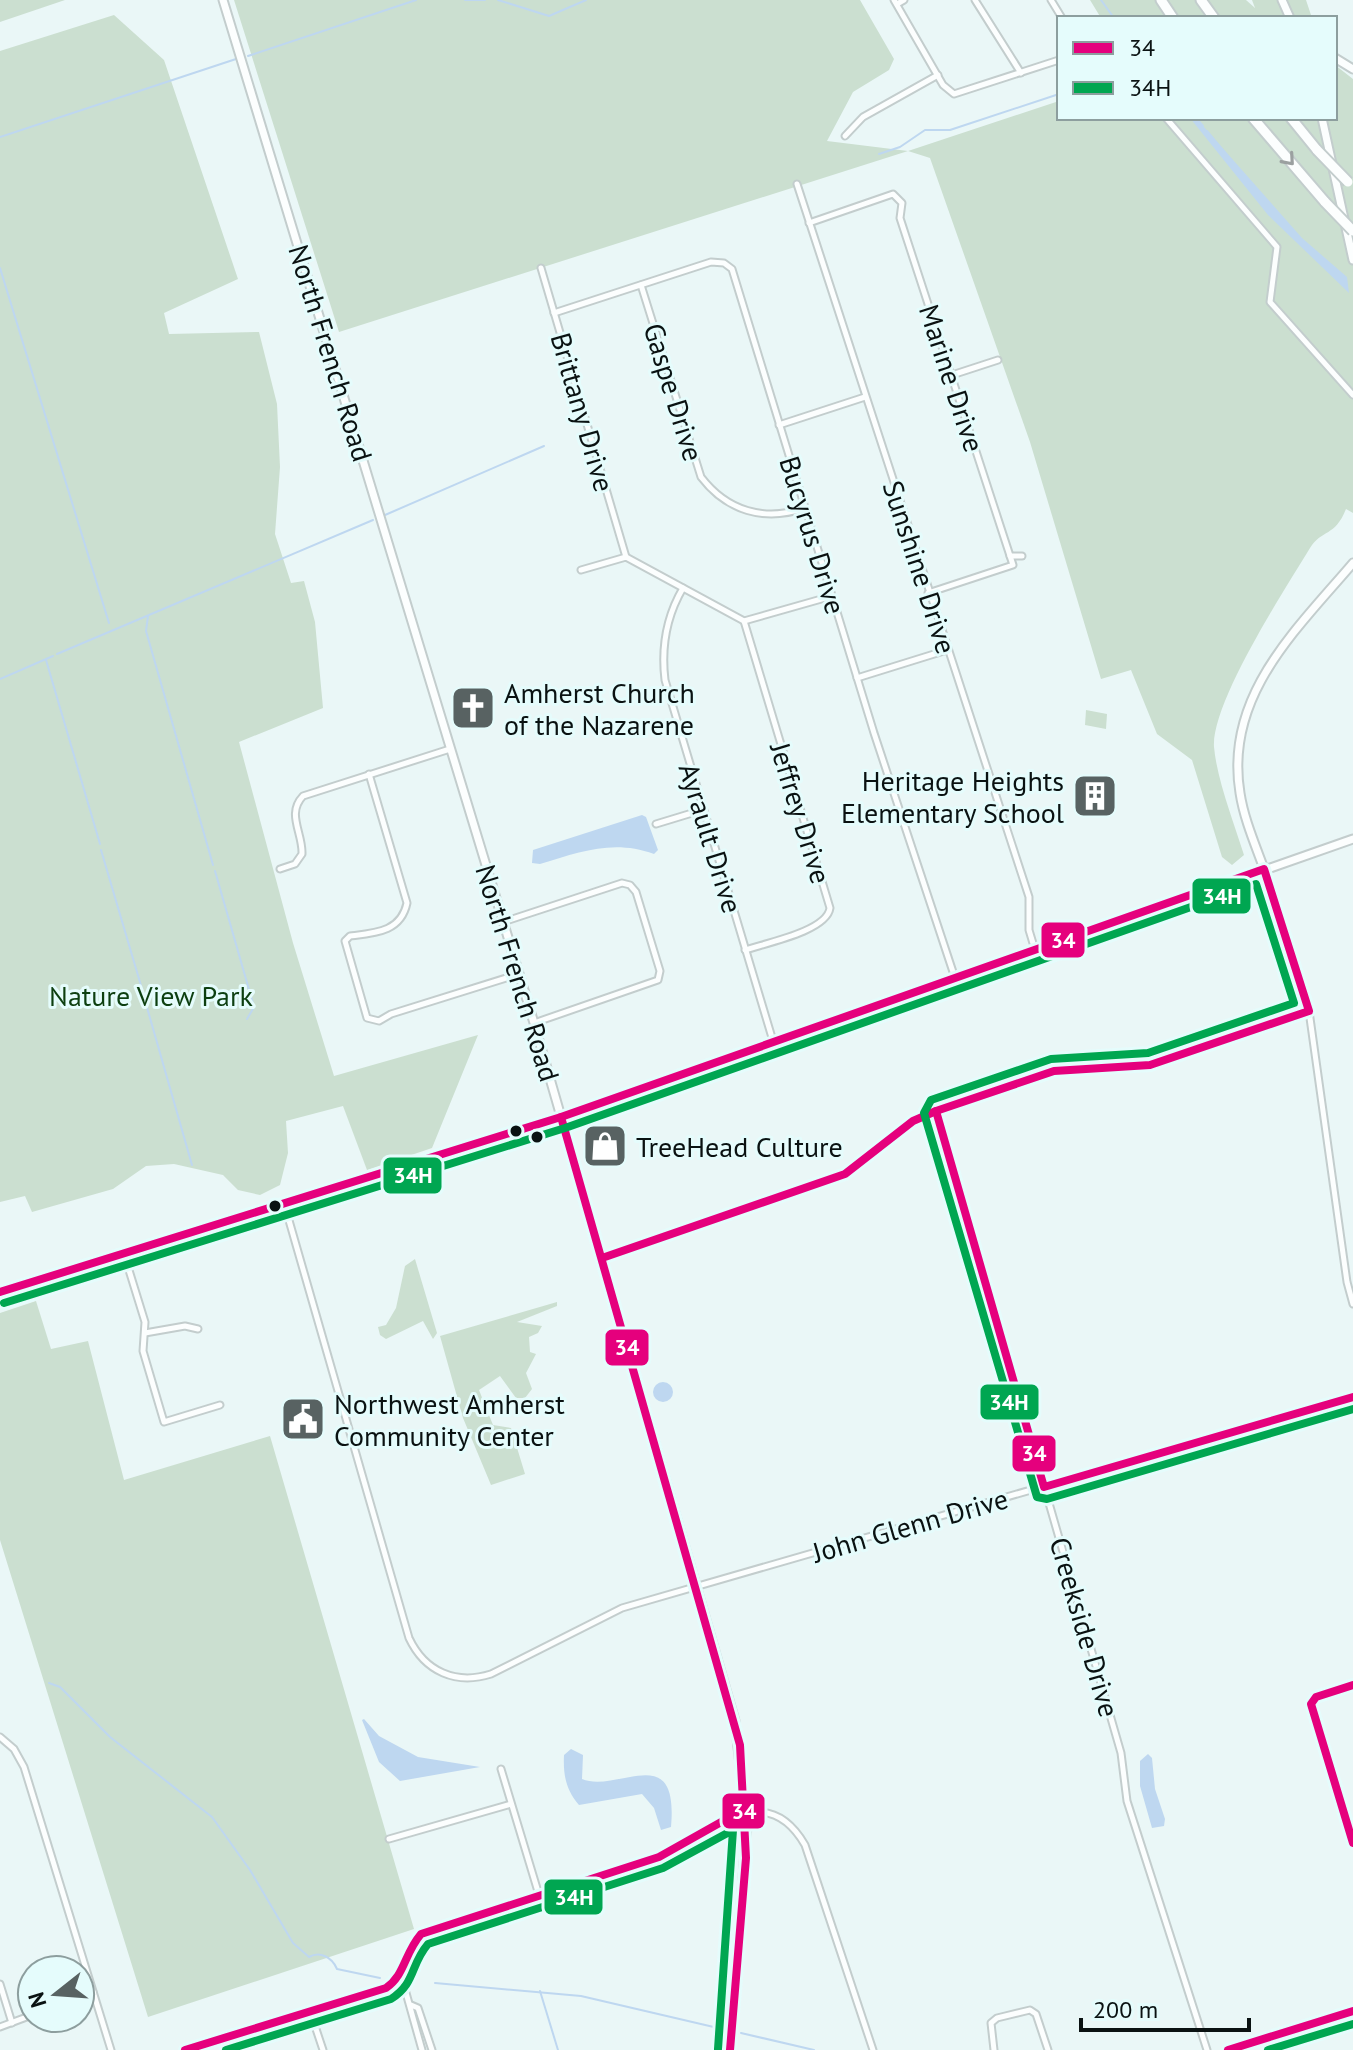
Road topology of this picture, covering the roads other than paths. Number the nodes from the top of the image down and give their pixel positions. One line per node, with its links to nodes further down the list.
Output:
1 (223, 0): 40 (main road, North French Road)
2 (904, 0): 5 (street)
3 (975, 0): 8 (street)
4 (1202, 0): 6 (highway)
5 (895, 2): 9 (street)
6 (1212, 15)
7 (1057, 61): 8 (street)
8 (1021, 73): 9 (street)
9 (938, 75): 14 (street)
10 (1168, 120): 25 (street)
11 (1255, 120): 18 (highway, one-way to 18, bridge)
12 (1293, 120): 16 (highway, bridge)
13 (1322, 120): 19 (main road)
14 (845, 136)
15 (797, 184): 17 (street, Sunshine Drive)
16 (1350, 185)
17 (809, 223): 24 (street, Marine Drive); 26 (street, Sunshine Drive)
18 (1353, 231)
19 (1353, 260)
20 (541, 268): 22 (street, Brittany Drive)
21 (641, 285): 22 (street, Bucyrus Drive); 27 (street, Bucyrus Drive); 28 (street, Gaspe Drive)
22 (554, 313): 31 (street, Brittany Drive)
23 (998, 360): 24 (street)
24 (952, 375): 29 (street, Marine Drive)
25 (1353, 395)
26 (865, 397): 27 (street); 35 (street, Sunshine Drive)
27 (779, 425): 28 (street, Bucyrus Drive)
28 (805, 508): 36 (street, Bucyrus Drive)
29 (1010, 556): 30 (street); 35 (street)
30 (1022, 556)
31 (626, 557): 33 (street); 34 (street)
32 (1353, 563): 46 (main road)
33 (581, 570)
34 (683, 588): 37 (street); 42 (street, Ayrault Drive)
35 (928, 593): 38 (street, Sunshine Drive)
36 (832, 596): 37 (street); 39 (street, Bucyrus Drive)
37 (744, 621): 48 (street, Jeffrey Drive)
38 (947, 650): 39 (street); 49 (street, Sunshine Drive)
39 (857, 678): 51 (street, Bucyrus Drive)
40 (450, 749): 41 (street); 47 (main road, North French Road)
41 (369, 774): 45 (street); 50 (street)
42 (702, 810): 43 (street); 48 (street, Ayrault Drive)
43 (656, 824)
44 (1353, 839): 46 (main road)
45 (280, 869)
46 (1264, 869): 49 (main road); 52 (street)
47 (503, 922): 50 (main road, North French Road); 53 (street)
48 (745, 950): 54 (street, Ayrault Drive)
49 (1035, 950): 51 (main road)
50 (519, 974): 53 (main road, North French Road)
51 (955, 978): 54 (main road)
52 (1309, 1011): 55 (street); 61 (street)
53 (534, 1023): 56 (main road, North French Road)
54 (773, 1041): 56 (main road)
55 (936, 1111): 59 (street); 66 (street, Creekside Drive)
56 (561, 1117): 57 (main road); 59 (main road, North French Road)
57 (284, 1203): 58 (main road); 67 (street, John Glenn Drive)
58 (124, 1253): 60 (main road); 63 (street)
59 (602, 1258): 67 (main road, North French Road)
60 (0, 1292)
61 (1353, 1304)
62 (198, 1329): 63 (street)
63 (145, 1333): 65 (street)
64 (1353, 1397): 66 (street, John Glenn Drive)
65 (220, 1405)
66 (1044, 1487): 67 (street, John Glenn Drive); 97 (street, Creekside Drive)
67 (697, 1588): 72 (main road, North French Road)
68 (1353, 1685): 74 (street)
69 (0, 1737): 76 (street)
70 (501, 1769): 71 (street)
71 (511, 1804): 73 (street); 75 (street)
72 (746, 1814): 75 (street); 93 (main road, North French Road); 94 (street)
73 (389, 1839)
74 (1353, 1843)
75 (539, 1895): 77 (street)
76 (81, 1954)
77 (401, 1975): 80 (street); 81 (street)
78 (0, 1984): 84 (street)
79 (96, 2002): 87 (street)
80 (411, 2005): 91 (street); 92 (street)
81 (310, 2011): 86 (street); 90 (street)
82 (1353, 2011): 98 (street)
83 (16, 2021): 84 (street)
84 (12, 2023): 85 (street)
85 (0, 2027)
86 (240, 2033): 88 (street); 89 (street)
87 (111, 2050)
88 (185, 2050)
89 (246, 2050)
90 (323, 2050)
91 (422, 2050)
92 (432, 2050)
93 (730, 2050)
94 (873, 2050)
95 (994, 2050): 96 (street)
96 (1048, 2050)
97 (1207, 2050)
98 (1228, 2050)

